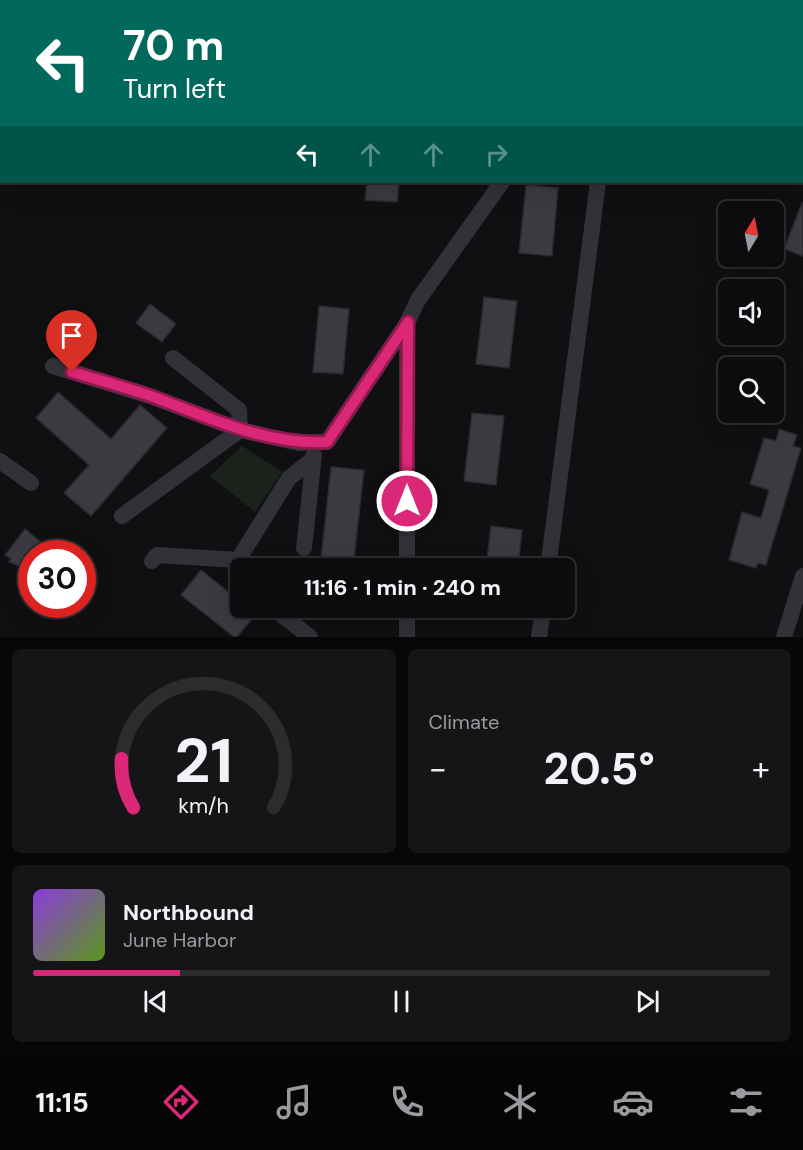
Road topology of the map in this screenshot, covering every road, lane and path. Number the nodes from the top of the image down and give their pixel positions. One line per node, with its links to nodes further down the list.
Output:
1 (501, 183): 3 (street)
2 (598, 183): 15 (street)
3 (408, 322): 7 (street); 14 (street)
4 (173, 358): 6 (street)
5 (53, 366): 6 (street)
6 (240, 430): 7 (street); 11 (street)
7 (318, 442): 8 (street)
8 (313, 459): 12 (street); 13 (street)
9 (0, 461): 10 (street)
10 (31, 483)
11 (122, 516)
12 (304, 548)
13 (243, 558)
14 (407, 558)
15 (549, 558)
16 (152, 561): 17 (street)
17 (230, 563)
18 (803, 576): 25 (street)
19 (285, 618): 22 (street)
20 (407, 618): 23 (street)
21 (542, 618): 24 (street)
22 (309, 637)
23 (407, 637)
24 (539, 637)
25 (784, 637)

